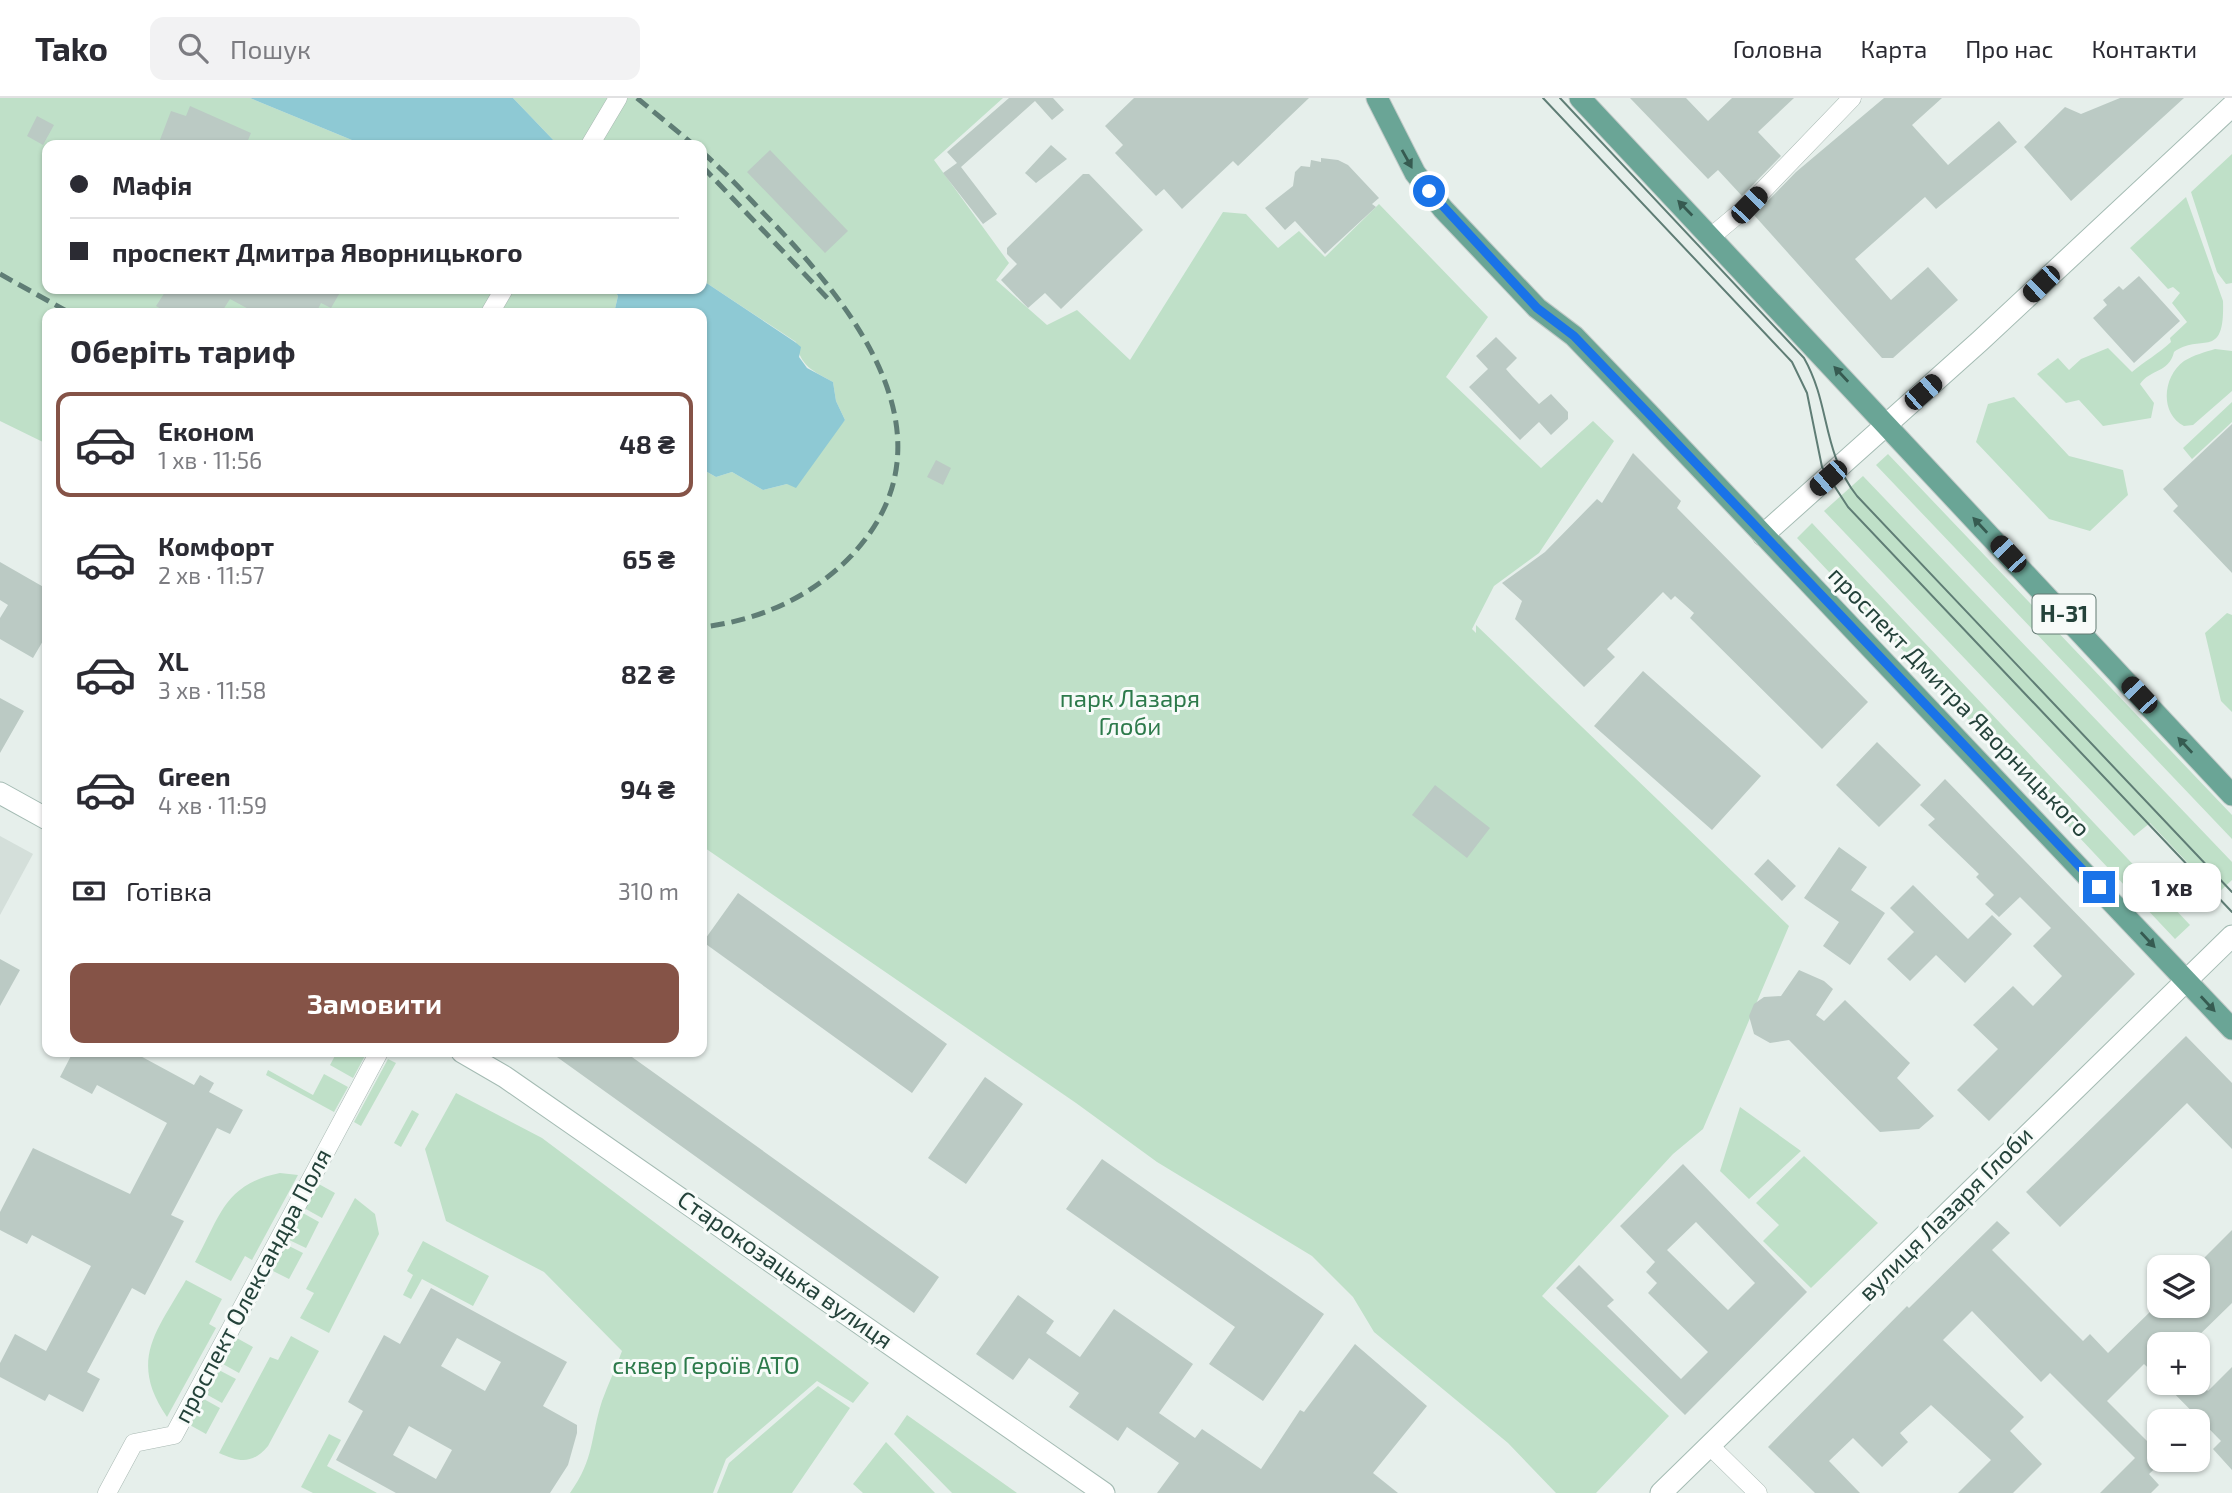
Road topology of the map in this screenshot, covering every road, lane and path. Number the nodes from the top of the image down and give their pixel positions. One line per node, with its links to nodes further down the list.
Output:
1 (618, 98): 6 (street)
2 (1377, 98): 9 (main road, проспект Дмитра Яворницького, one-way to 9)
3 (1580, 98): 7 (main road, Н-31, one-way to 3)
4 (1853, 98): 7 (street)
5 (2232, 106): 8 (street)
6 (593, 140)
7 (1712, 236): 8 (main road, Н-31, one-way to 7)
8 (1892, 429): 9 (street); 11 (main road, Н-31, one-way to 8)
9 (1763, 535): 14 (main road, проспект Дмитра Яворницького, one-way to 14)
10 (0, 793): 12 (street)
11 (2232, 795)
12 (42, 816)
13 (2232, 936): 14 (street, вулиця Лазаря Глоби)
14 (2185, 979): 15 (main road, проспект Дмитра Яворницького, one-way to 15); 18 (street, вулиця Лазаря Глоби)
15 (2232, 1029)
16 (376, 1057): 19 (street, проспект Олександра Поля)
17 (470, 1057): 20 (street, Старокозацька вулиця)
18 (1710, 1446): 21 (street, вулиця Лазаря Глоби); 22 (street)
19 (107, 1493)
20 (1104, 1493)
21 (1661, 1493)
22 (1758, 1493)

